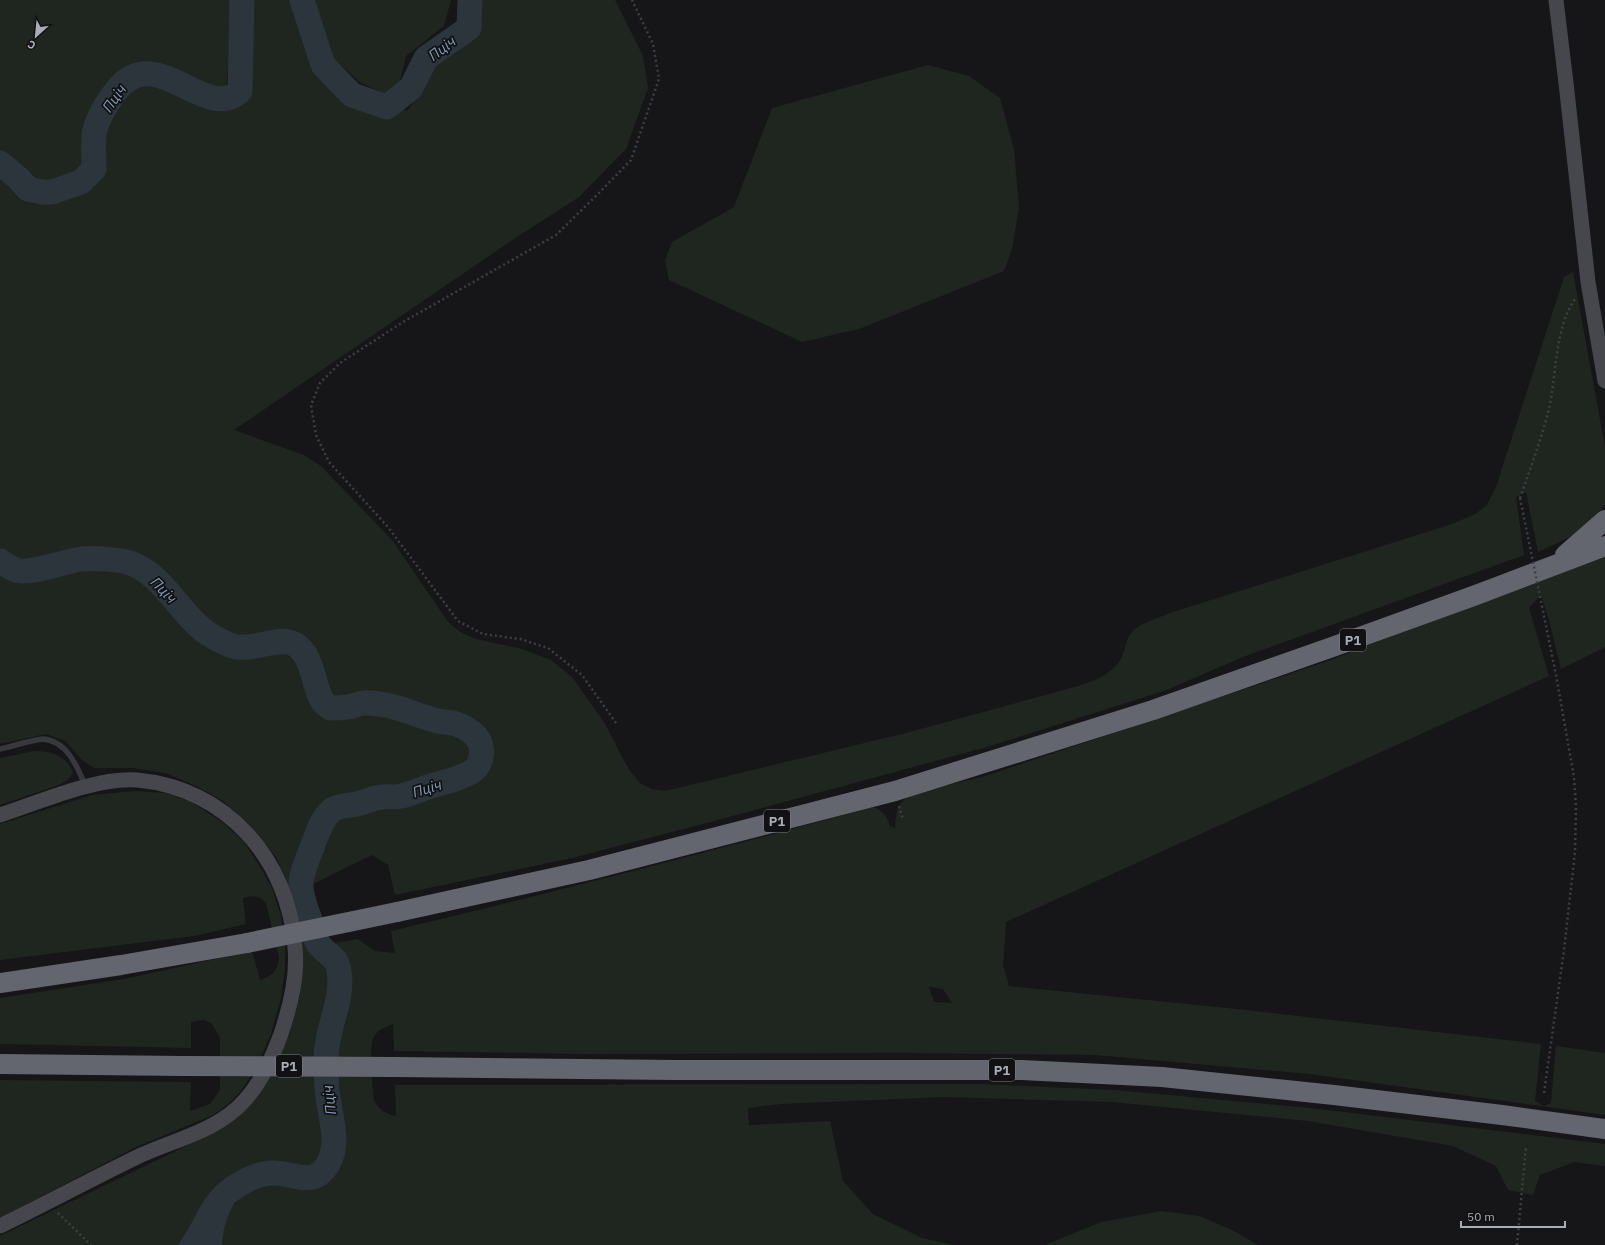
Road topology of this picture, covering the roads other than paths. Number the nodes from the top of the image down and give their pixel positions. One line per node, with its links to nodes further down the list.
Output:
1 (1556, 0): 2 (main road)
2 (1605, 381)
3 (1605, 520): 5 (highway)
4 (1605, 546): 5 (highway, Р1)
5 (1552, 566): 9 (highway, Р1, bridge)
6 (0, 749): 7 (lane)
7 (86, 787): 8 (main road); 12 (main road)
8 (0, 815)
9 (1, 983)
10 (0, 1064): 11 (highway, Р1, bridge)
11 (1605, 1129)
12 (0, 1226)

